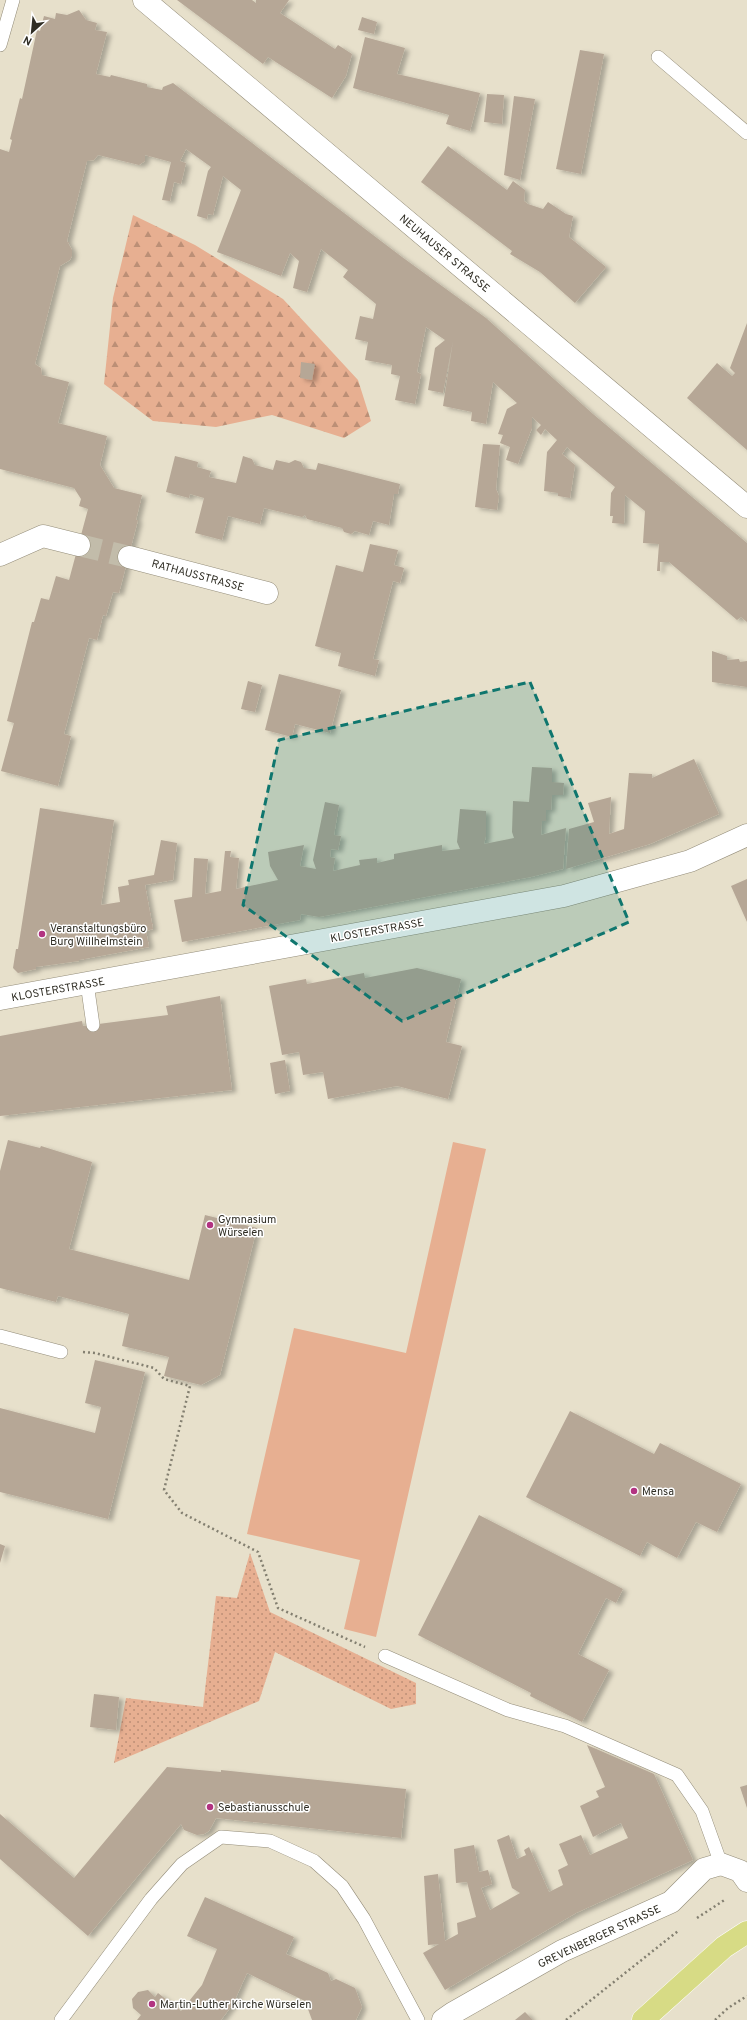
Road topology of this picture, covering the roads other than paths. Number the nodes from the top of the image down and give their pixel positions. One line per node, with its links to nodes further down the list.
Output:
1 (13, 0): 3 (lane)
2 (144, 0): 7 (street, NEUHAUSER STRASSE)
3 (3, 25): 4 (lane)
4 (0, 45)
5 (658, 57): 6 (lane)
6 (747, 133)
7 (747, 507)
8 (79, 545): 9 (street)
9 (0, 554)
10 (129, 557): 11 (street, RATHAUSSTRASSE)
11 (267, 593)
12 (747, 835): 13 (street, KLOSTERSTRASSE)
13 (87, 983): 14 (street, KLOSTERSTRASSE); 15 (lane)
14 (0, 999)
15 (93, 1024)
16 (0, 1336): 17 (lane)
17 (61, 1352)
18 (386, 1656): 19 (lane)
19 (721, 1864): 20 (street); 24 (street, GREVENBERGER STRASSE)
20 (740, 1888)
21 (747, 1932): 25 (main road)
22 (61, 2020): 23 (lane)
23 (418, 2020)
24 (443, 2020)
25 (643, 2020)

